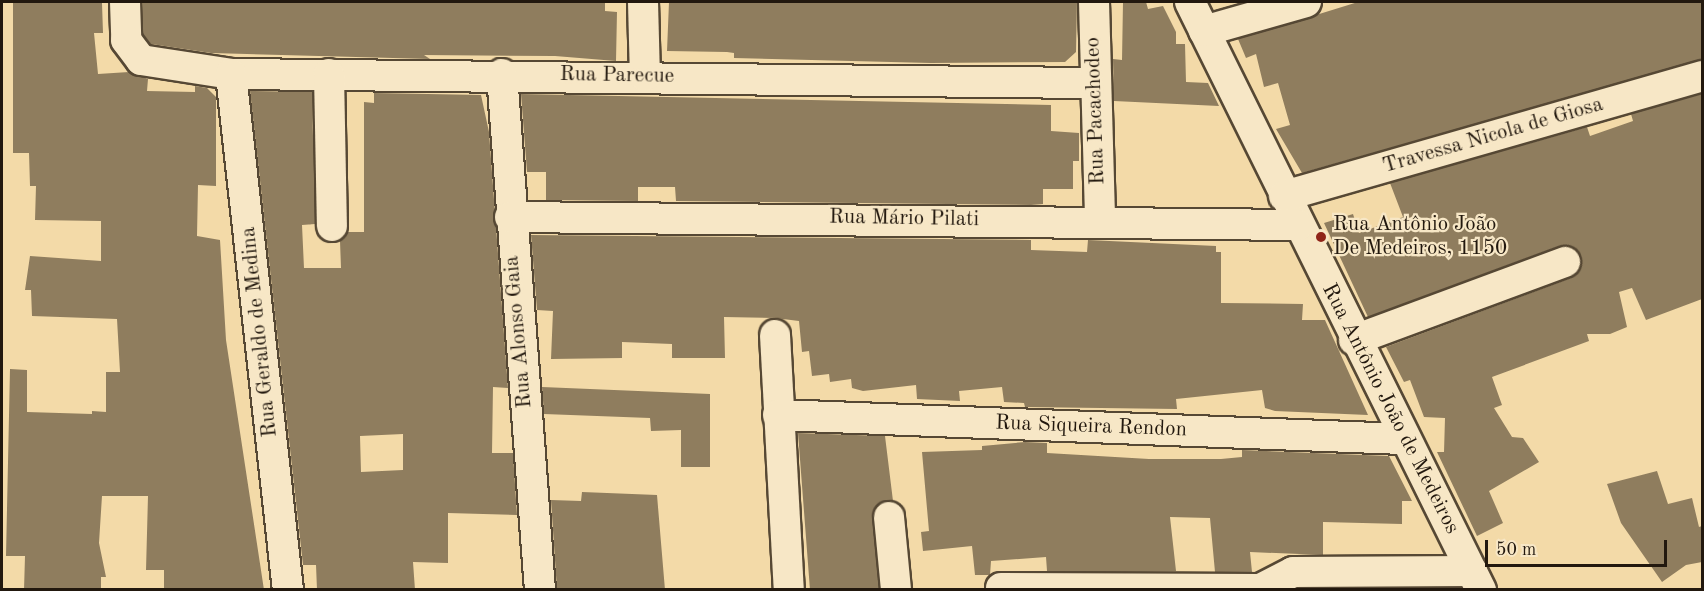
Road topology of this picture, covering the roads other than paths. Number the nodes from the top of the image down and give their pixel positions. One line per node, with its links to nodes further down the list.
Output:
1 (125, 2): 7 (street, Rua Parecue)
2 (643, 2): 10 (street)
3 (1094, 2): 12 (street, Rua Pacachodeo)
4 (1190, 2): 6 (street, Rua Antônio João de Medeiros)
5 (1306, 2): 6 (street)
6 (1204, 30): 13 (street, Rua Antônio João de Medeiros)
7 (231, 74): 8 (street, Rua Parecue); 26 (street, Rua Geraldo de Medina)
8 (329, 74): 9 (street, Rua Parecue); 17 (street)
9 (502, 74): 10 (street, Rua Parecue); 14 (street, Rua Alonso Gaia)
10 (645, 76): 12 (street, Rua Parecue)
11 (1702, 76): 13 (street, Travessa Nicola de Giosa)
12 (1095, 83): 15 (street, Rua Pacachodeo)
13 (1284, 196): 16 (street, Rua Antônio João de Medeiros)
14 (510, 217): 15 (street, Rua Mário Pilati); 27 (street, Rua Alonso Gaia)
15 (1100, 221): 16 (street, Rua Mário Pilati)
16 (1298, 225): 20 (street, Rua Antônio João de Medeiros)
17 (332, 226)
18 (1565, 262): 20 (street)
19 (775, 335): 21 (street)
20 (1354, 340): 22 (street, Rua Antônio João de Medeiros)
21 (778, 415): 22 (street, Rua Siqueira Rendon); 28 (street)
22 (1404, 439): 24 (street, Rua Antônio João de Medeiros)
23 (889, 517): 29 (street)
24 (1477, 580): 25 (street)
25 (1001, 588)
26 (288, 590)
27 (540, 590)
28 (789, 590)
29 (896, 590)

